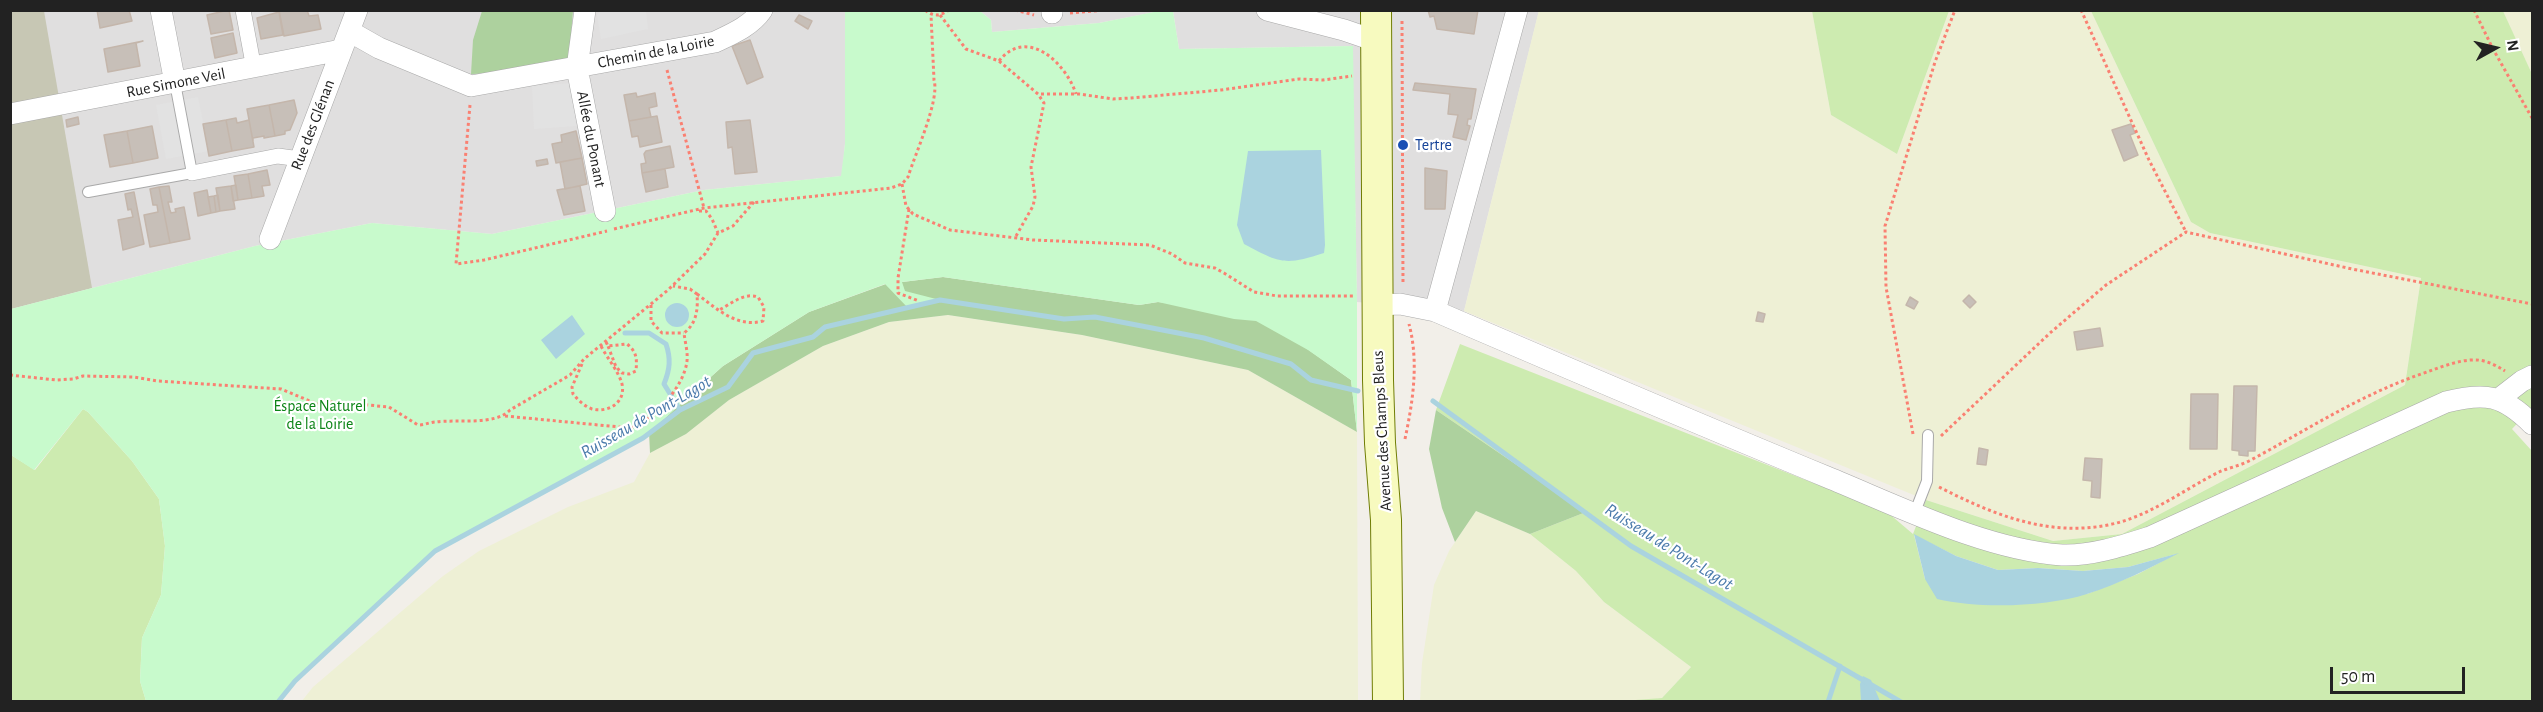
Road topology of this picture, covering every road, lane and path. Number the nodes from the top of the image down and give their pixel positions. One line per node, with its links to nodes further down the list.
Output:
1 (161, 10): 29 (street)
2 (243, 10): 26 (street)
3 (357, 10): 21 (street, Rue des Glénan)
4 (585, 10): 25 (street, Allée du Ponant)
5 (762, 10): 23 (street, Chemin de la Loirie)
6 (925, 10): 19 (path)
7 (949, 10): 20 (path)
8 (1015, 10): 18 (path)
9 (1105, 10): 18 (path)
10 (1267, 10): 22 (street)
11 (1376, 10): 22 (main road, Avenue des Champs Bleus)
12 (1390, 10): 27 (main road, Avenue des Champs Bleus)
13 (1402, 10): 52 (path)
14 (1517, 10): 55 (street)
15 (1955, 10): 66 (path)
16 (2081, 10): 44 (path)
17 (2474, 10): 34 (path)
18 (1052, 12)
19 (931, 15): 20 (path); 37 (path)
20 (940, 15): 24 (path)
21 (345, 41): 26 (street, Rue Simone Veil); 30 (street); 35 (street, Rue des Glénan)
22 (1376, 41): 27 (main road, Avenue des Champs Bleus); 52 (main road, Avenue des Champs Bleus)
23 (663, 53): 25 (street, Chemin de la Loirie); 40 (path)
24 (999, 61): 31 (path); 32 (path)
25 (577, 68): 30 (street, Chemin de la Loirie); 43 (street, Allée du Ponant)
26 (254, 69): 29 (street, Rue Simone Veil)
27 (1390, 72): 52 (main road, Avenue des Champs Bleus)
28 (1358, 74): 32 (path)
29 (175, 83): 33 (street, Rue Simone Veil); 36 (lane)
30 (471, 86): 42 (path)
31 (1038, 94): 32 (path); 46 (path)
32 (1076, 94)
33 (10, 114)
34 (2532, 118)
35 (300, 159): 36 (street); 47 (street, Rue des Glénan)
36 (192, 173): 38 (lane)
37 (902, 184): 39 (path); 41 (path)
38 (88, 192)
39 (754, 202): 40 (path); 45 (path)
40 (704, 208): 42 (path)
41 (909, 209): 46 (path); 50 (path)
42 (694, 210): 45 (path)
43 (605, 211)
44 (2186, 232): 53 (path); 66 (path)
45 (718, 233): 48 (path)
46 (1016, 236): 52 (path)
47 (270, 239)
48 (672, 286): 49 (path); 51 (path)
49 (697, 294): 54 (path); 56 (path)
50 (920, 301)
51 (652, 303): 56 (path); 57 (path)
52 (1383, 303): 55 (street); 69 (main road, Avenue des Champs Bleus)
53 (2532, 304)
54 (719, 310): 54 (path)
55 (1435, 311): 68 (street)
56 (684, 333): 63 (path)
57 (607, 344): 57 (path); 58 (path)
58 (601, 346): 59 (path); 59 (path)
59 (584, 360): 63 (path)
60 (10, 375): 63 (path)
61 (2527, 378): 62 (street); 67 (path)
62 (2499, 398): 64 (street); 68 (street)
63 (505, 416)
64 (2532, 424)
65 (1928, 435): 66 (lane)
66 (1929, 448): 67 (lane)
67 (1928, 481): 68 (lane)
68 (1915, 512)
69 (1388, 702)

